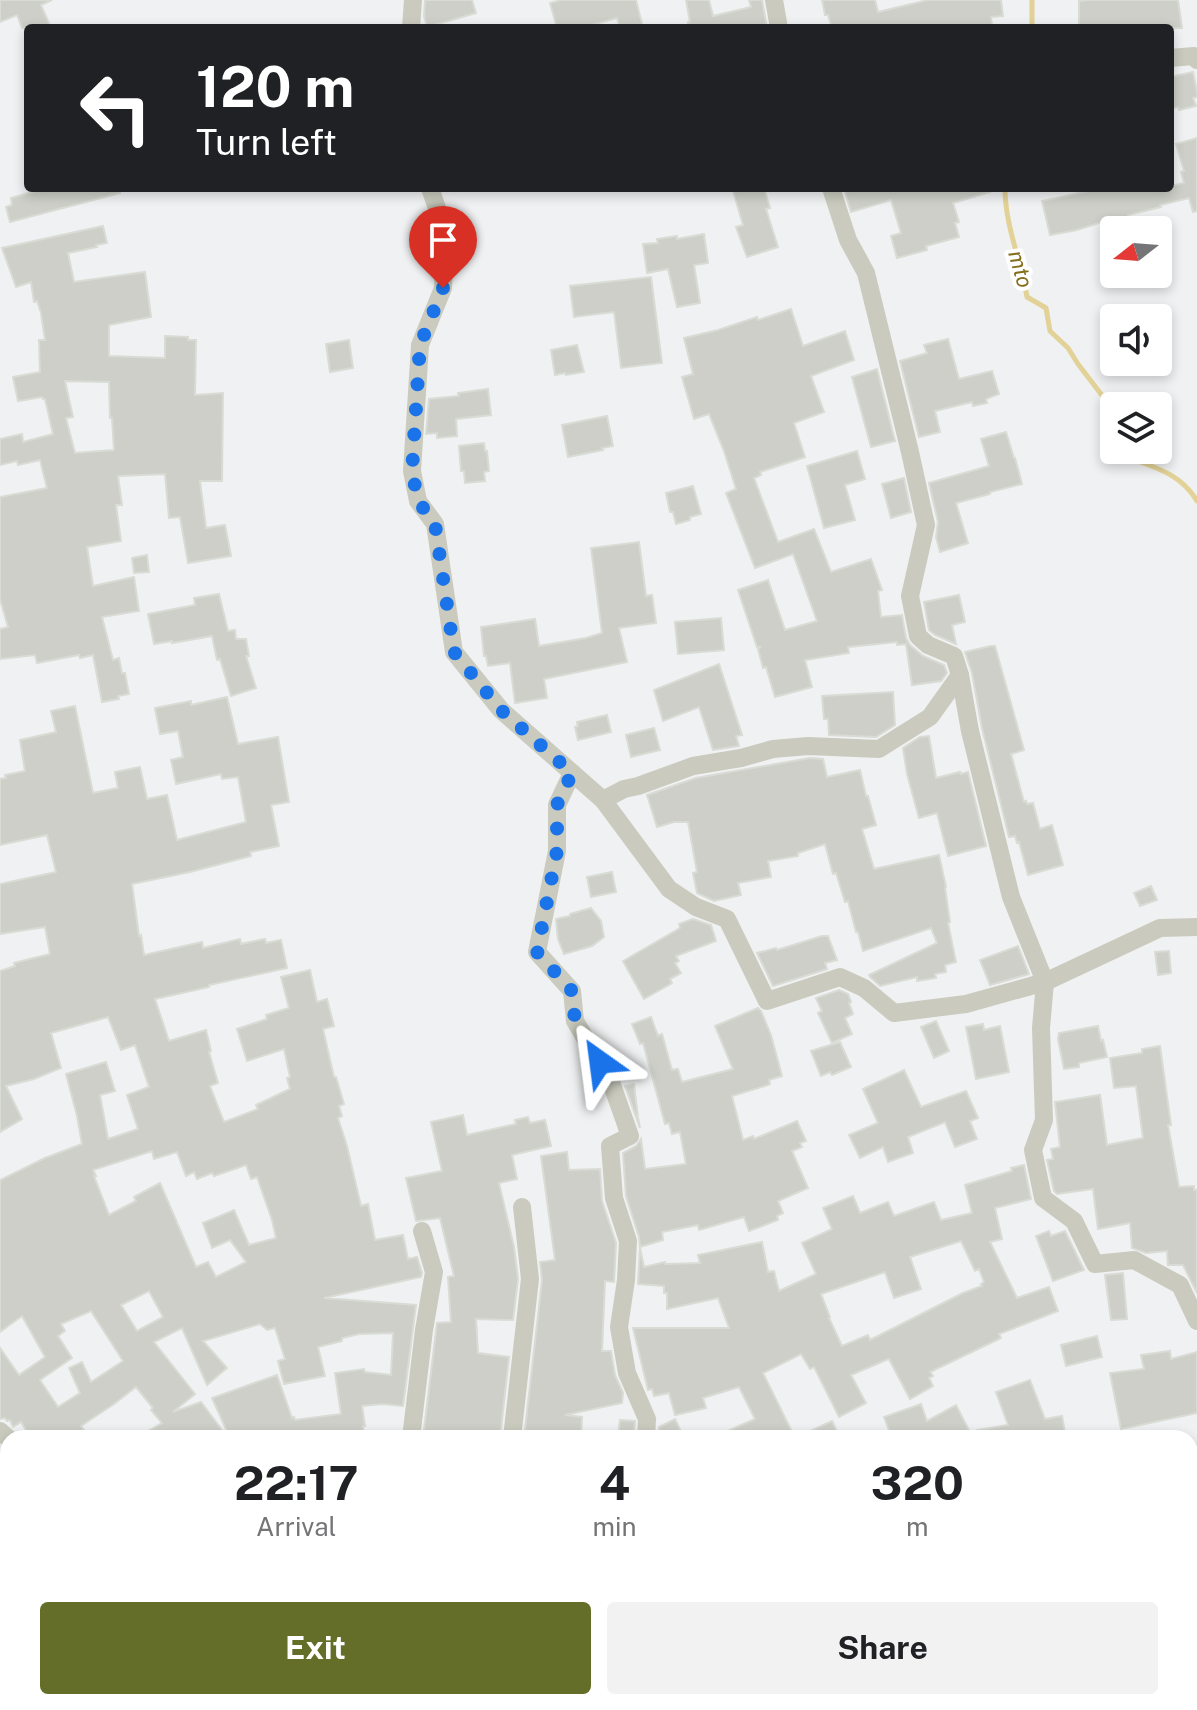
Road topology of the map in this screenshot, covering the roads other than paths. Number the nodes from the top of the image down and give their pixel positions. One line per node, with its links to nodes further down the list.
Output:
1 (413, 0): 3 (street)
2 (774, 0): 4 (street)
3 (411, 24)
4 (778, 24)
5 (1174, 58): 6 (street)
6 (1197, 60)
7 (431, 192): 10 (street)
8 (832, 192): 9 (street)
9 (960, 675): 11 (street); 13 (street)
10 (572, 773): 11 (street); 19 (street)
11 (603, 800): 13 (street)
12 (1197, 927): 13 (street)
13 (1045, 982): 16 (street)
14 (522, 1207): 18 (street)
15 (422, 1231): 17 (street)
16 (1197, 1321)
17 (412, 1430)
18 (513, 1430)
19 (646, 1430)

